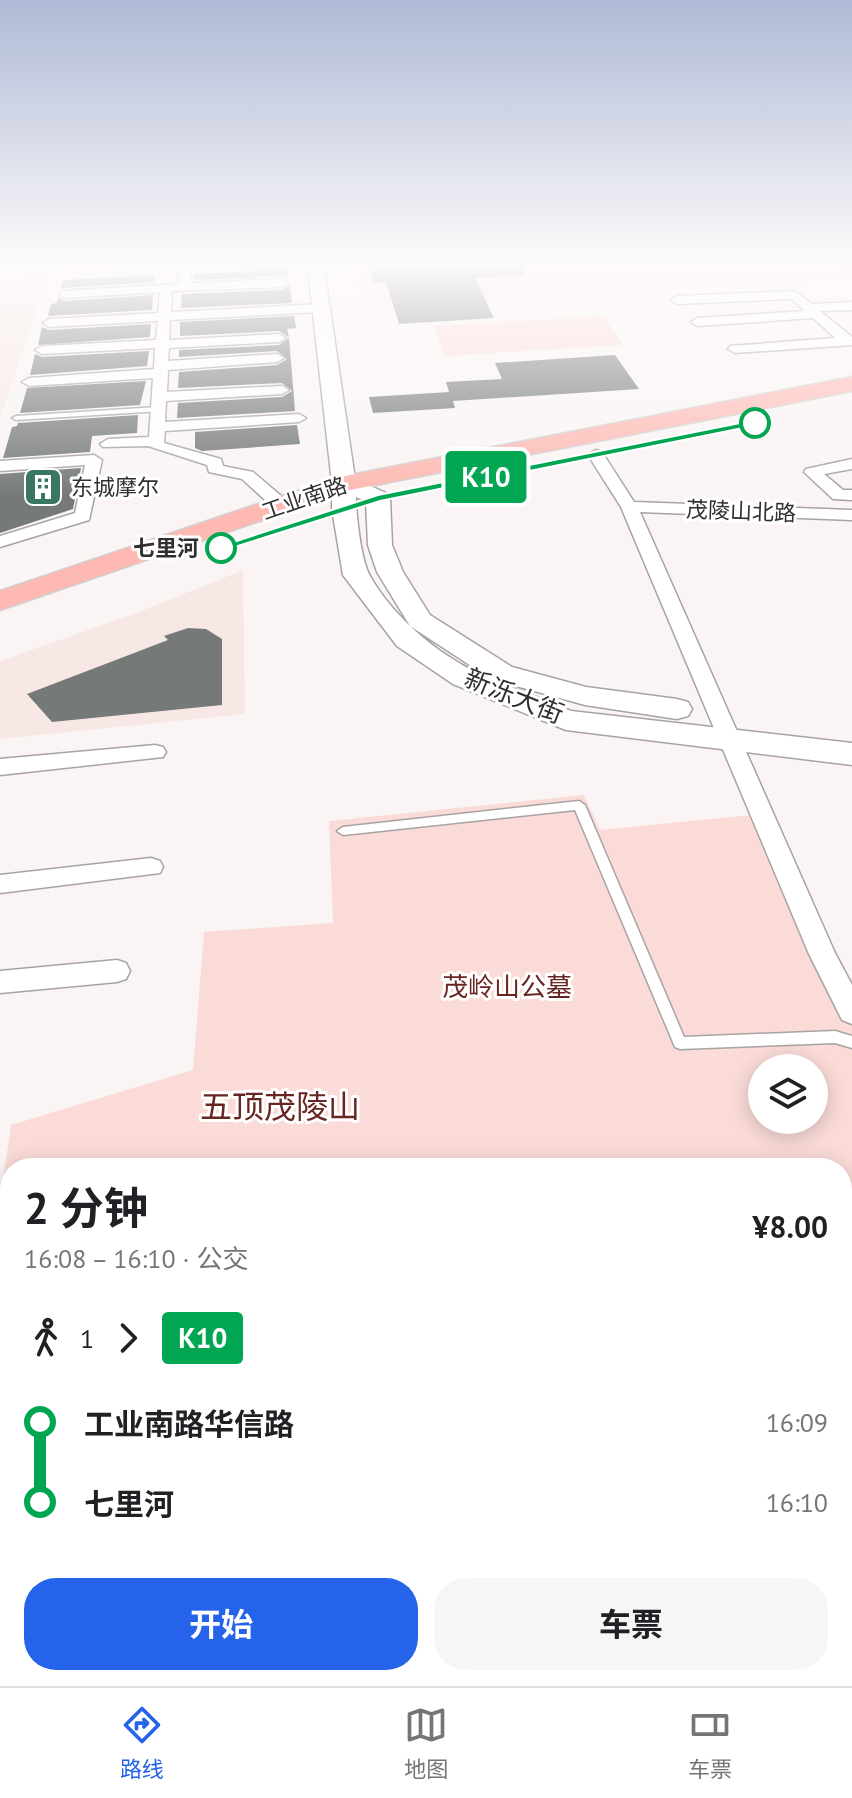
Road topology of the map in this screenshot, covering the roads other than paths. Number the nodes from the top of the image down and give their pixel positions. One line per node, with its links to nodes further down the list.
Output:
1 (162, 340): 5 (street)
2 (240, 340): 5 (street)
3 (325, 340): 23 (main road, 新泺大街)
4 (849, 341): 6 (street)
5 (162, 343): 7 (street); 9 (street)
6 (735, 349)
7 (42, 350)
8 (277, 358): 9 (street)
9 (161, 369): 10 (street); 13 (street)
10 (29, 382)
11 (852, 384): 23 (main road, 工业南路)
12 (282, 390): 13 (street)
13 (159, 403): 15 (lane); 17 (street)
14 (852, 404): 19 (main road, 工业南路)
15 (16, 418)
16 (299, 418): 17 (street)
17 (157, 434): 18 (street); 25 (street)
18 (108, 444)
19 (596, 455): 24 (main road, 工业南路); 26 (street)
20 (852, 464): 22 (street)
21 (0, 466): 28 (street)
22 (852, 495)
23 (344, 496): 24 (main road, 工业南路); 25 (main road, 工业南路); 30 (main road, 工业南路); 31 (main road, 新泺大街)
24 (378, 498): 31 (main road, 新泺大街)
25 (281, 505): 29 (main road, 工业南路)
26 (629, 507): 27 (street, 茂陵山北路); 31 (street)
27 (852, 515)
28 (0, 542)
29 (0, 601)
30 (0, 622)
31 (724, 726): 32 (main road, 新泺大街); 34 (main road, 新泺大街); 41 (street)
32 (852, 730)
33 (155, 752): 35 (street)
34 (852, 754)
35 (0, 767)
36 (343, 831): 42 (lane)
37 (151, 867): 38 (street)
38 (0, 884)
39 (117, 971): 40 (street)
40 (0, 982)
41 (852, 1012)
42 (852, 1042)

